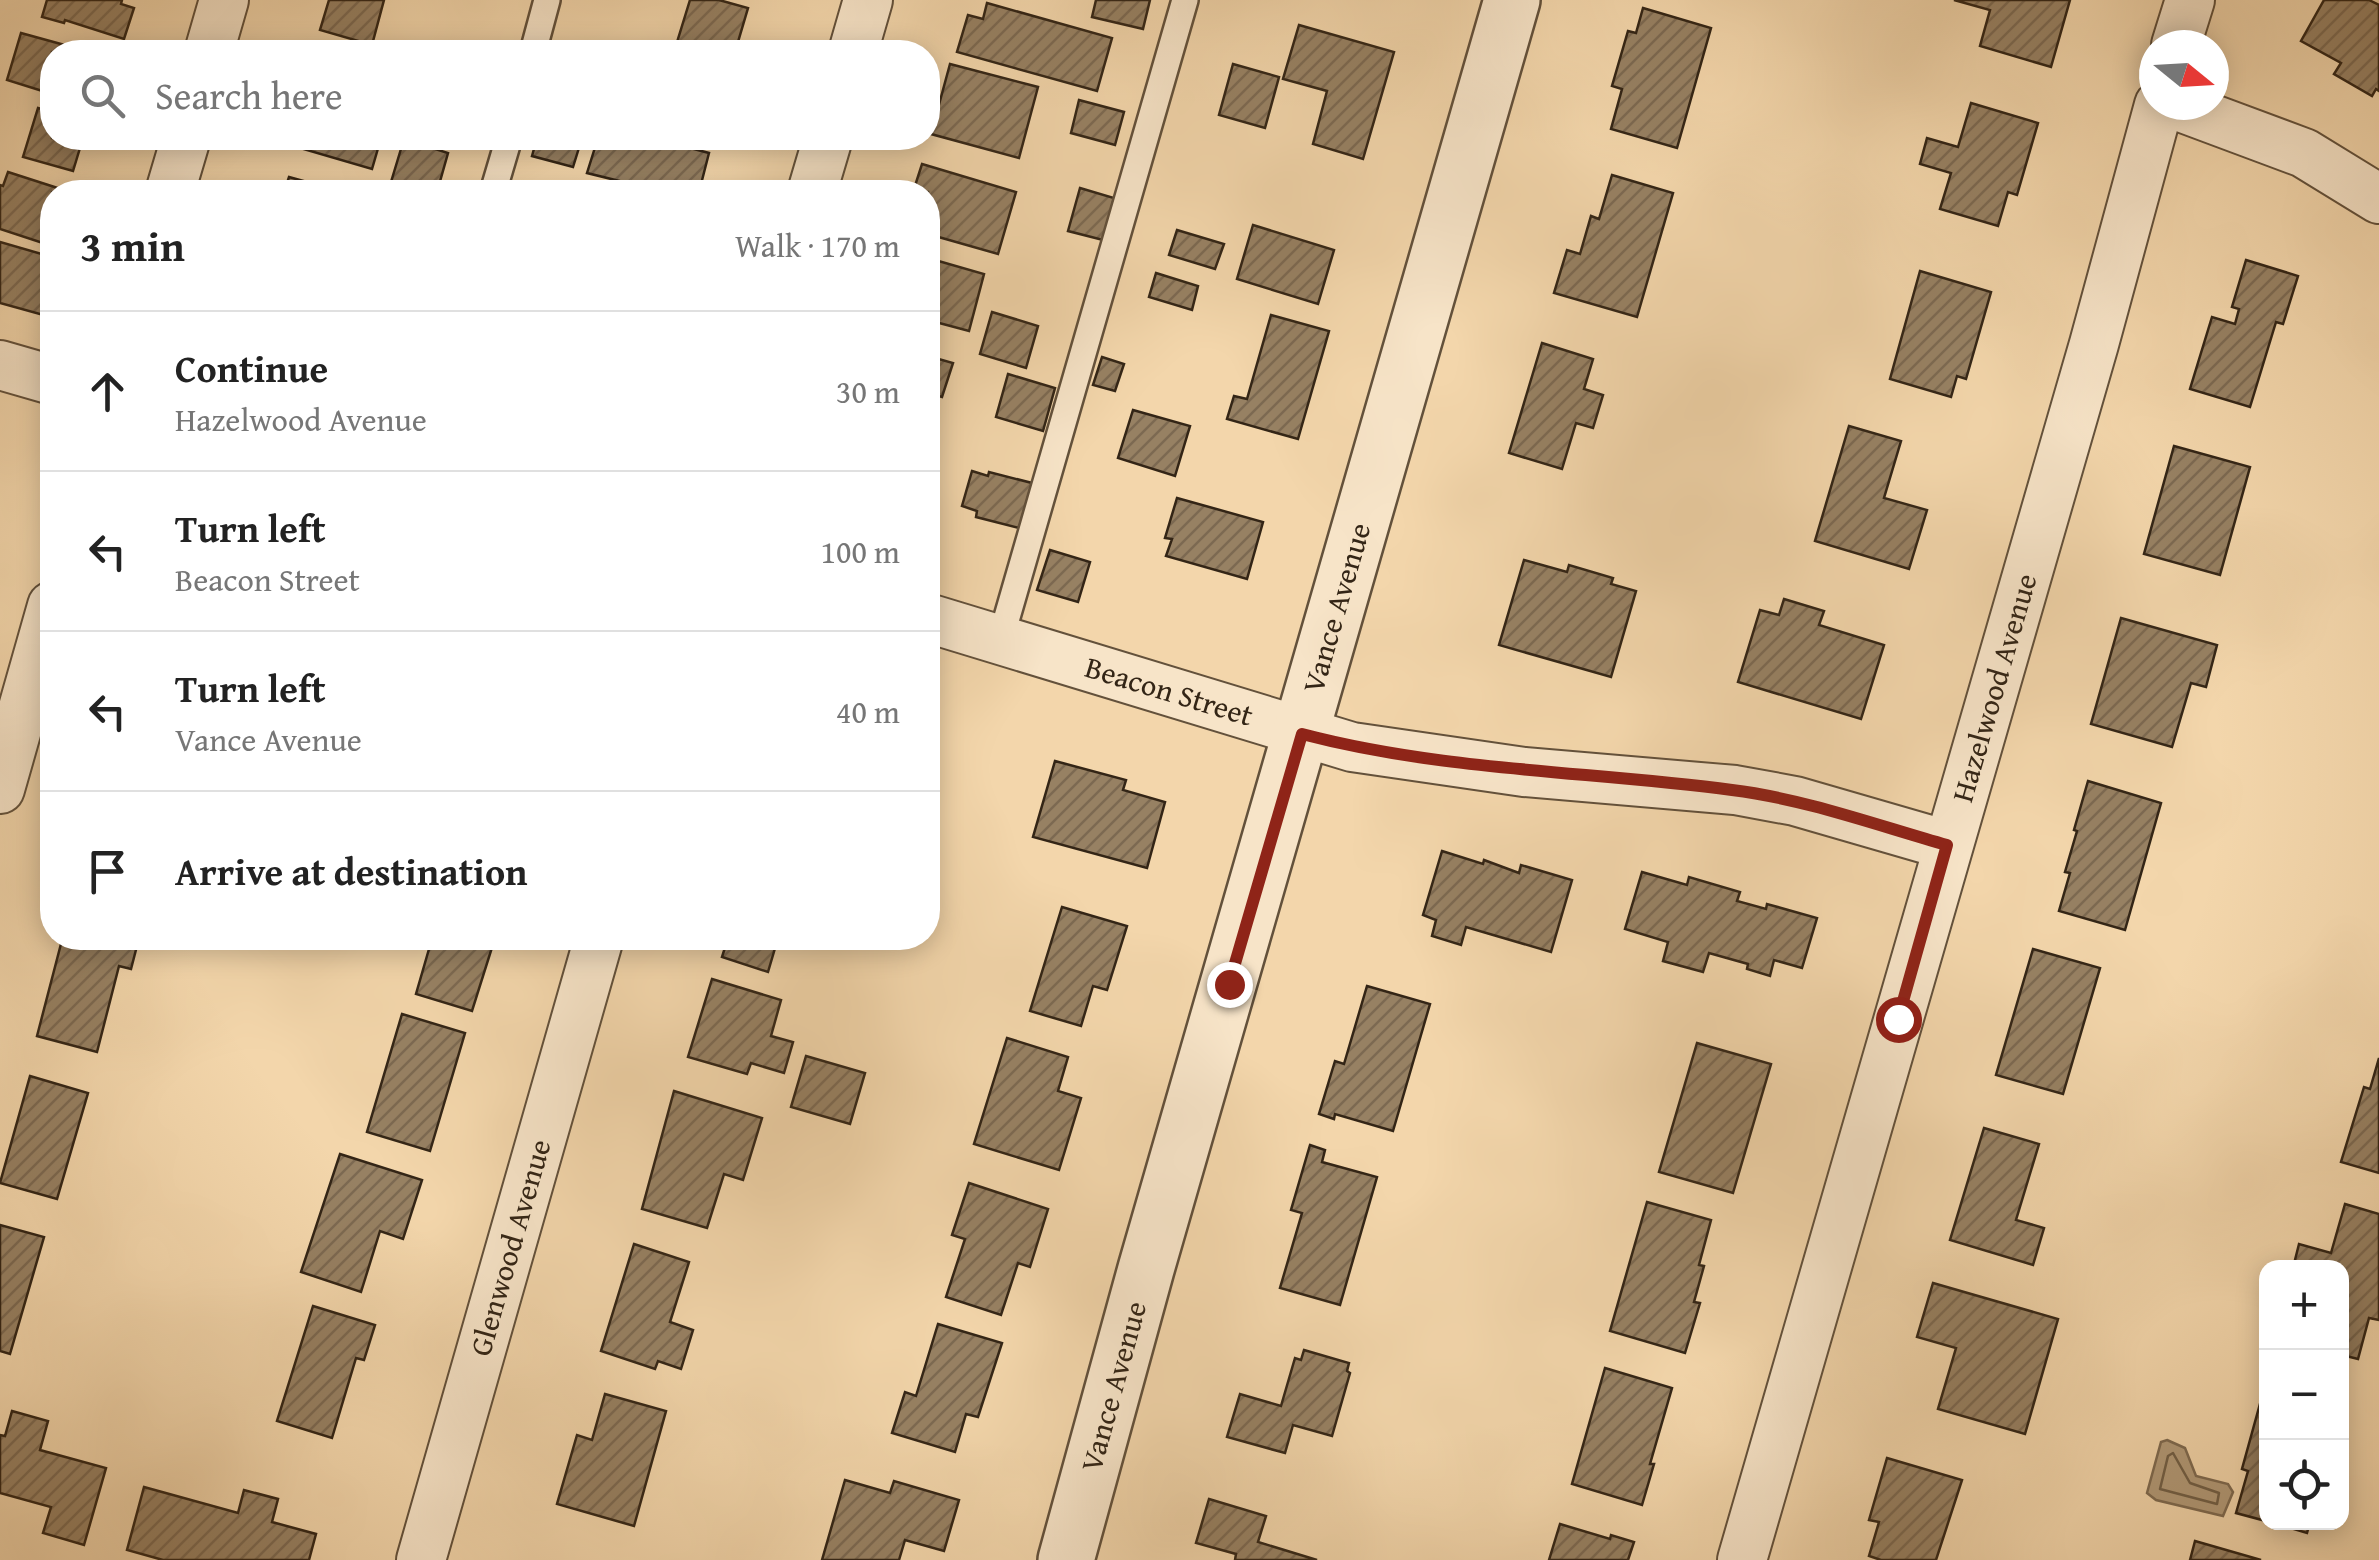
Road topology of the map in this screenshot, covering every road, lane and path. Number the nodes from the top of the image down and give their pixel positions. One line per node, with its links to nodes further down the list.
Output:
1 (224, 0): 8 (street)
2 (548, 0): 9 (lane)
3 (868, 0): 10 (street)
4 (1185, 0): 23 (lane)
5 (1512, 0): 25 (street, Vance Avenue)
6 (2190, 0): 7 (street)
7 (2181, 30)
8 (213, 40)
9 (536, 40)
10 (856, 40)
11 (2155, 120): 27 (street, Hazelwood Avenue)
12 (2215, 120): 19 (street)
13 (182, 150): 16 (street)
14 (505, 150): 17 (lane)
15 (824, 150): 18 (street)
16 (174, 180)
17 (497, 180)
18 (816, 180)
19 (2379, 198)
20 (0, 365): 21 (street)
21 (40, 377)
22 (940, 621): 23 (street, Beacon Street)
23 (1001, 638): 25 (street, Beacon Street)
24 (40, 648): 26 (street)
25 (1302, 734): 27 (street, Beacon Street); 30 (street, Vance Avenue)
26 (0, 790)
27 (1947, 845): 31 (street, Hazelwood Avenue)
28 (596, 950): 29 (street, Glenwood Avenue)
29 (422, 1560)
30 (1066, 1560)
31 (1742, 1560)

